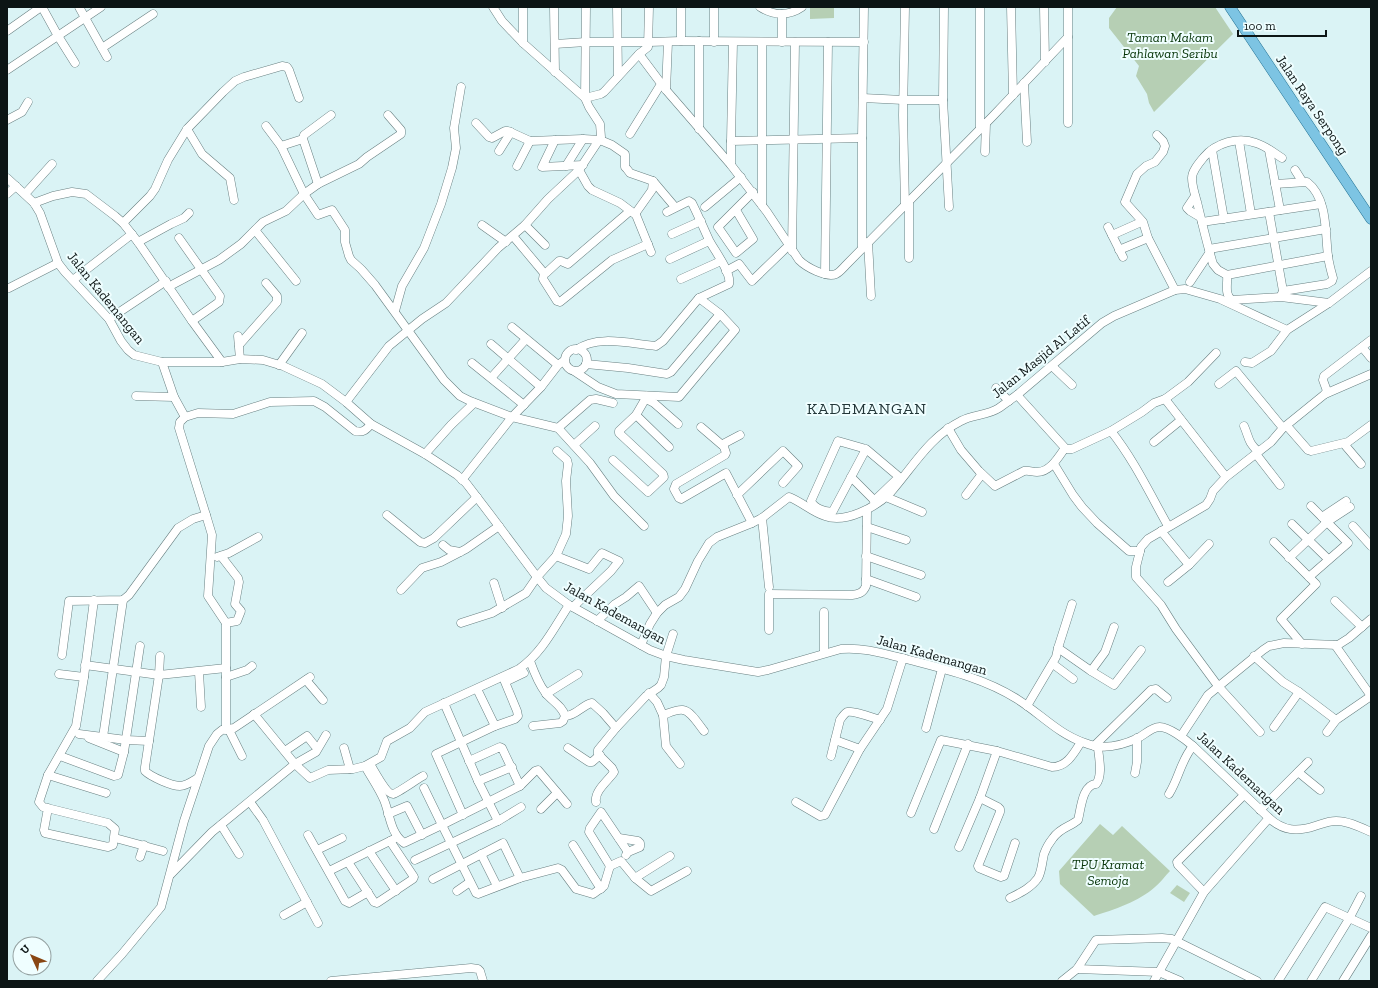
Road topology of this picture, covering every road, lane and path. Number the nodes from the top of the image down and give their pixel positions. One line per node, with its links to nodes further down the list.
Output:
1 (41, 7): 25 (street); 26 (street)
2 (79, 7): 24 (street)
3 (101, 7): 24 (street)
4 (493, 7): 40 (street)
5 (523, 7): 40 (street)
6 (554, 7): 41 (street)
7 (586, 7): 30 (street)
8 (617, 7): 31 (street)
9 (649, 7): 42 (street)
10 (681, 7): 28 (street)
11 (714, 7): 33 (street)
12 (760, 7): 23 (street)
13 (802, 7): 23 (street)
14 (864, 7): 39 (street)
15 (905, 7): 58 (street)
16 (944, 7): 59 (street)
17 (980, 7): 67 (street)
18 (1011, 7): 54 (street)
19 (1044, 7): 46 (street)
20 (1068, 7): 27 (street)
21 (1230, 7): 125 (main road, Jalan Raya Serpong)
22 (152, 14): 43 (street)
23 (782, 14): 36 (street)
24 (85, 18): 26 (street); 43 (street)
25 (7, 31)
26 (58, 36): 47 (street); 48 (street)
27 (1068, 37): 46 (street); 65 (street)
28 (681, 41): 29 (street); 32 (street)
29 (699, 41): 33 (street); 68 (street)
30 (586, 42): 31 (street); 41 (street); 56 (street)
31 (618, 42): 42 (street); 50 (street)
32 (668, 42): 42 (street); 53 (street)
33 (714, 42): 34 (street)
34 (733, 42): 35 (street); 82 (street)
35 (762, 42): 36 (street); 80 (street)
36 (782, 42): 37 (street)
37 (795, 42): 38 (street); 77 (street)
38 (828, 42): 39 (street); 78 (street)
39 (864, 42): 57 (street)
40 (523, 43): 49 (street)
41 (555, 44): 49 (street)
42 (649, 44): 44 (street)
43 (102, 48): 45 (street)
44 (639, 54): 50 (street); 53 (street)
45 (107, 57)
46 (1045, 62): 51 (street)
47 (75, 63)
48 (7, 70)
49 (555, 72): 56 (street)
50 (618, 76): 56 (street)
51 (1024, 83): 54 (street); 84 (street)
52 (461, 87): 175 (street)
53 (663, 87): 68 (street); 71 (street)
54 (1013, 95): 67 (street)
55 (299, 98): 69 (street)
56 (585, 98): 72 (street)
57 (863, 98): 58 (street); 74 (street)
58 (903, 100): 59 (street); 111 (street)
59 (943, 100): 91 (street)
60 (28, 102): 63 (street)
61 (331, 115): 75 (street)
62 (388, 115): 102 (street)
63 (7, 120)
64 (476, 123): 70 (street)
65 (1068, 123)
66 (266, 126): 85 (street)
67 (983, 126): 89 (street); 91 (street)
68 (700, 128): 93 (street)
69 (187, 130): 109 (street); 128 (street)
70 (511, 132): 81 (street); 88 (street)
71 (630, 134)
72 (600, 136): 76 (street); 96 (street); 100 (street)
73 (1157, 136): 140 (street)
74 (862, 138): 78 (street); 147 (street)
75 (303, 139): 85 (street); 102 (street)
76 (583, 139): 79 (street); 95 (street)
77 (794, 139): 78 (street); 80 (street); 148 (street)
78 (828, 139): 161 (street)
79 (555, 140): 81 (street); 95 (street)
80 (762, 140): 82 (street); 113 (street)
81 (530, 141): 94 (street)
82 (731, 141): 93 (street)
83 (1239, 141): 86 (street); 87 (street); 123 (street)
84 (1027, 142)
85 (281, 146): 108 (street)
86 (1212, 150): 124 (street); 126 (street)
87 (1269, 150): 90 (street); 103 (street)
88 (500, 151)
89 (986, 152)
90 (1282, 158)
91 (946, 163): 111 (street); 116 (street)
92 (52, 164): 107 (street)
93 (731, 165): 98 (street)
94 (516, 166)
95 (566, 166): 96 (street)
96 (581, 168): 122 (street); 131 (street)
97 (1296, 170): 101 (street)
98 (741, 177): 105 (street); 114 (street)
99 (7, 178): 104 (street, Jalan Kademangan)
100 (653, 180): 115 (street); 122 (street)
101 (1302, 181): 103 (street); 112 (street)
102 (318, 184): 108 (street)
103 (1275, 184): 118 (street)
104 (16, 186): 106 (street); 107 (street, Jalan Kademangan)
105 (753, 192): 113 (street); 117 (street)
106 (7, 194)
107 (25, 194): 110 (street, Jalan Kademangan)
108 (304, 194): 134 (street); 175 (street)
109 (234, 200)
110 (34, 203): 128 (street); 155 (street, Jalan Kademangan)
111 (907, 204): 147 (street); 153 (street)
112 (1321, 204): 118 (street); 133 (street)
113 (762, 205): 148 (street)
114 (705, 206)
115 (675, 207): 119 (street); 127 (street)
116 (949, 207)
117 (736, 210): 117 (street)
118 (1280, 210): 120 (street)
119 (667, 212)
120 (1268, 212): 123 (street); 141 (street)
121 (189, 213): 143 (street)
122 (633, 213): 145 (street); 160 (street)
123 (1251, 214): 124 (street)
124 (1224, 219): 126 (street)
125 (1371, 219)
126 (1201, 220): 149 (street)
127 (701, 221): 136 (street); 142 (street)
128 (123, 223): 135 (street)
129 (1139, 223): 137 (street)
130 (482, 225): 144 (street)
131 (525, 225): 138 (street); 146 (street)
132 (1108, 227): 137 (street)
133 (1326, 229): 141 (street); 151 (street)
134 (255, 230): 157 (street); 165 (street)
135 (132, 234): 143 (street); 164 (street)
136 (672, 234)
137 (1112, 235): 140 (street)
138 (513, 236): 144 (street); 160 (street)
139 (179, 238): 157 (street)
140 (1148, 238): 170 (street)
141 (1274, 238): 149 (street); 156 (street)
142 (710, 241): 152 (street); 154 (street)
143 (138, 242): 168 (street)
144 (506, 242): 180 (street)
145 (648, 244): 150 (street); 160 (street)
146 (545, 245)
147 (865, 245): 161 (street); 172 (street)
148 (789, 250): 158 (street); 161 (street)
149 (1209, 250): 162 (street); 166 (street)
150 (651, 252)
151 (1328, 256): 156 (street); 171 (street)
152 (670, 258)
153 (910, 258)
154 (721, 261): 158 (street); 163 (street)
155 (58, 263): 164 (street, Jalan Kademangan); 169 (street)
156 (1278, 265): 162 (street); 171 (street)
157 (201, 269): 168 (street); 178 (street)
158 (726, 271): 173 (street)
159 (1371, 271): 174 (street)
160 (544, 273)
161 (825, 274)
162 (1228, 275): 171 (street)
163 (681, 279)
164 (73, 280): 177 (street, Jalan Kademangan)
165 (296, 281)
166 (1190, 282)
167 (266, 283): 187 (street)
168 (167, 284): 177 (street); 178 (street)
169 (9, 288)
170 (1175, 290): 181 (street, Jalan Masjid Al Latif); 202 (street, Jalan Masjid Al Latif)
171 (1282, 294): 174 (street)
172 (871, 296)
173 (699, 298): 176 (street); 189 (street)
174 (1329, 303): 181 (street)
175 (395, 311): 180 (street)
176 (720, 314): 199 (street); 214 (street)
177 (110, 319): 195 (street, Jalan Kademangan)
178 (192, 321): 196 (street)
179 (512, 327): 184 (street)
180 (408, 330): 217 (street); 218 (street)
181 (1288, 330): 197 (street)
182 (302, 333): 200 (street)
183 (238, 336): 187 (street)
184 (526, 339): 193 (street); 201 (street)
185 (1371, 340): 188 (street)
186 (491, 344): 193 (street)
187 (239, 345): 192 (street)
188 (1362, 347): 191 (street); 210 (street)
189 (576, 350): 194 (street); 199 (street)
190 (1216, 353): 215 (street)
191 (1371, 358)
192 (240, 359): 196 (street, Jalan Kademangan); 200 (street, Jalan Kademangan)
193 (508, 359): 205 (street); 208 (street)
194 (565, 360): 201 (street); 203 (street)
195 (162, 362): 196 (street, Jalan Kademangan); 213 (street)
196 (222, 362)
197 (1245, 362)
198 (472, 363): 205 (street)
199 (586, 364): 203 (street)
200 (279, 365): 217 (street, Jalan Kademangan)
201 (558, 365): 208 (street)
202 (1052, 366): 207 (street); 211 (street, Jalan Masjid Al Latif)
203 (574, 371): 214 (street)
204 (1371, 374): 210 (street)
205 (491, 378): 220 (street)
206 (1219, 384): 231 (street)
207 (1072, 385)
208 (541, 387): 220 (street)
209 (996, 388): 216 (street)
210 (1326, 394): 231 (street)
211 (1018, 395): 216 (street, Jalan Masjid Al Latif); 241 (street)
212 (136, 396): 213 (street)
213 (174, 397): 222 (street)
214 (646, 398): 221 (street); 226 (street)
215 (1165, 399): 224 (street); 234 (street)
216 (1009, 401): 233 (street, Jalan Masjid Al Latif)
217 (346, 402): 225 (street, Jalan Kademangan)
218 (474, 403): 223 (street); 245 (street)
219 (613, 403): 232 (street)
220 (524, 405): 223 (street)
221 (636, 415): 240 (street); 246 (street)
222 (185, 417): 225 (street); 264 (street)
223 (512, 417): 232 (street); 252 (street)
224 (1181, 420): 236 (street); 251 (street)
225 (372, 424): 245 (street, Jalan Kademangan)
226 (678, 424)
227 (1371, 425): 237 (street)
228 (595, 426): 238 (street)
229 (1244, 426): 244 (street)
230 (701, 427): 239 (street)
231 (1285, 427): 237 (street); 244 (street)
232 (558, 428): 238 (street)
233 (948, 428): 249 (street); 258 (street, Jalan Masjid Al Latif)
234 (1110, 431): 241 (street); 274 (street)
235 (740, 435): 239 (street)
236 (1154, 442)
237 (1344, 444): 248 (street)
238 (574, 445): 271 (street)
239 (722, 445): 255 (street)
240 (669, 447)
241 (1065, 448): 247 (street)
242 (866, 449): 250 (street); 250 (street); 259 (street)
243 (557, 451): 285 (street)
244 (1257, 452): 251 (street); 254 (street)
245 (425, 454): 252 (street, Jalan Kademangan)
246 (614, 460)
247 (1054, 464): 249 (street); 282 (street)
248 (1361, 464)
249 (982, 474): 256 (street)
250 (851, 477): 259 (street)
251 (1226, 477): 274 (street)
252 (462, 480): 257 (street, Jalan Kademangan)
253 (783, 483): 255 (street)
254 (1280, 485)
255 (737, 495): 268 (street)
256 (966, 495)
257 (477, 497): 265 (street); 270 (street, Jalan Kademangan)
258 (886, 497): 259 (street, Jalan Masjid Al Latif); 263 (street)
259 (876, 502): 262 (street, Jalan Masjid Al Latif)
260 (1348, 504): 267 (street)
261 (1311, 506): 267 (street)
262 (867, 510): 266 (street, Jalan Masjid Al Latif); 273 (street)
263 (922, 512)
264 (206, 515): 288 (street); 301 (street)
265 (388, 515)
266 (762, 518): 268 (street, Jalan Masjid Al Latif); 297 (street)
267 (1325, 520): 277 (street); 289 (street)
268 (752, 523): 307 (street, Jalan Masjid Al Latif)
269 (1292, 524): 277 (street)
270 (498, 526): 283 (street); 292 (street, Jalan Kademangan)
271 (644, 526)
272 (1353, 526): 281 (street)
273 (866, 528): 276 (street); 286 (street)
274 (1165, 528): 282 (street); 290 (street)
275 (258, 537): 284 (street)
276 (906, 540)
277 (1308, 540): 287 (street); 289 (street)
278 (1274, 542): 287 (street)
279 (1209, 544): 290 (street)
280 (443, 546): 283 (street)
281 (1371, 546)
282 (1140, 551): 344 (street)
283 (460, 552): 298 (street)
284 (221, 556): 288 (street); 310 (street)
285 (556, 556): 292 (street); 304 (street)
286 (866, 556): 291 (street); 294 (street)
287 (1289, 558): 293 (street)
288 (211, 559): 310 (street)
289 (1328, 559): 293 (street)
290 (1189, 565): 295 (street)
291 (921, 575)
292 (537, 577): 304 (street, Jalan Kademangan); 305 (street)
293 (1309, 577): 316 (street)
294 (866, 579): 299 (street); 314 (street)
295 (1168, 582)
296 (494, 583): 305 (street)
297 (769, 587)
298 (401, 590)
299 (916, 597)
300 (94, 600): 301 (street); 323 (street); 330 (street)
301 (123, 600): 332 (street)
302 (1335, 601): 313 (street)
303 (1072, 604): 320 (street)
304 (571, 606): 309 (street, Jalan Kademangan); 328 (street)
305 (502, 608): 311 (street)
306 (824, 612): 322 (street)
307 (657, 613): 309 (street); 317 (street, Jalan Masjid Al Latif)
308 (1371, 619): 313 (street)
309 (597, 621): 317 (street, Jalan Kademangan)
310 (226, 623): 337 (street)
311 (461, 623)
312 (1114, 627): 334 (street)
313 (1362, 627): 318 (street)
314 (769, 630)
315 (673, 634): 325 (street)
316 (1302, 644): 318 (street); 326 (street)
317 (641, 645): 325 (street, Jalan Kademangan)
318 (1335, 645): 349 (street)
319 (140, 646): 335 (street)
320 (1058, 648): 329 (street); 334 (street)
321 (1141, 650): 334 (street)
322 (824, 653): 325 (street, Jalan Kademangan); 327 (street, Jalan Kademangan)
323 (62, 655)
324 (160, 656): 341 (street)
325 (666, 656): 347 (street)
326 (1254, 656): 344 (street); 346 (street)
327 (902, 658): 333 (street, Jalan Kademangan); 358 (street)
328 (530, 661): 348 (street); 352 (street)
329 (1052, 664): 343 (street); 353 (street)
330 (86, 666): 332 (street); 342 (street)
331 (252, 666): 337 (street)
332 (113, 669): 335 (street); 372 (street)
333 (942, 669): 353 (street, Jalan Kademangan); 364 (street)
334 (1091, 671)
335 (136, 672): 341 (street); 374 (street)
336 (200, 672): 337 (street); 341 (street); 354 (street)
337 (226, 672): 365 (street)
338 (524, 673): 360 (street)
339 (59, 674): 342 (street)
340 (578, 674): 348 (street)
341 (159, 675): 376 (street)
342 (84, 677): 369 (street)
343 (1073, 679)
344 (1218, 686): 367 (street); 371 (street)
345 (478, 691): 360 (street)
346 (1299, 692): 359 (street); 362 (street)
347 (649, 693): 356 (street); 363 (street)
348 (546, 694): 357 (street)
349 (1371, 696): 359 (street)
350 (1167, 698): 382 (street)
351 (323, 700): 355 (street)
352 (444, 703): 377 (street); 397 (street)
353 (1027, 706): 378 (street, Jalan Kademangan)
354 (201, 707)
355 (254, 714): 365 (street); 386 (street)
356 (663, 714): 366 (street); 396 (street)
357 (565, 716): 361 (street); 363 (street)
358 (880, 720): 375 (street); 385 (street)
359 (1336, 720): 368 (street)
360 (495, 726): 377 (street)
361 (533, 726)
362 (1274, 727)
363 (616, 728): 389 (street)
364 (926, 728)
365 (228, 730): 391 (street); 404 (street)
366 (704, 731)
367 (1260, 732)
368 (1327, 732)
369 (76, 733): 372 (street); 388 (street); 390 (street)
370 (326, 735): 395 (street)
371 (1181, 736): 373 (street, Jalan Kademangan); 381 (street, Jalan Kademangan)
372 (103, 737): 374 (street)
373 (1138, 738): 382 (street, Jalan Kademangan); 401 (street)
374 (126, 740): 376 (street); 388 (street)
375 (835, 740): 385 (street); 392 (street)
376 (149, 741): 404 (street)
377 (461, 742): 393 (street); 425 (street)
378 (1081, 742): 382 (street, Jalan Kademangan); 387 (street)
379 (968, 744): 387 (street); 423 (street); 430 (street)
380 (315, 746): 386 (street)
381 (1193, 746): 411 (street); 412 (street, Jalan Kademangan)
382 (1096, 747): 471 (street)
383 (344, 748): 399 (street)
384 (568, 748): 389 (street)
385 (860, 749): 416 (street)
386 (285, 751): 395 (street)
387 (997, 751): 413 (street)
388 (124, 752): 390 (street)
389 (600, 755): 415 (street)
390 (60, 756): 402 (street)
391 (242, 756)
392 (831, 756)
393 (469, 761): 398 (street); 405 (street)
394 (1308, 762): 400 (street)
395 (295, 764): 399 (street); 414 (street)
396 (680, 764)
397 (367, 765): 399 (street); 403 (street); 424 (street)
398 (512, 767): 405 (street); 406 (street)
399 (350, 769)
400 (1298, 772): 408 (street); 422 (street)
401 (1135, 773)
402 (48, 775): 409 (street); 420 (street)
403 (423, 776)
404 (198, 778): 459 (street)
405 (478, 781): 417 (street)
406 (520, 786): 410 (street); 417 (street)
407 (424, 788): 429 (street)
408 (1320, 790)
409 (106, 793)
410 (557, 793): 418 (street); 421 (street)
411 (1169, 794)
412 (1244, 795): 422 (street, Jalan Kademangan); 469 (street)
413 (980, 798): 440 (street); 443 (street)
414 (250, 802): 428 (street); 472 (street)
415 (596, 802)
416 (796, 802)
417 (488, 803): 425 (street); 427 (street)
418 (566, 804)
419 (521, 807): 427 (street)
420 (48, 808): 435 (street); 435 (street)
421 (541, 809)
422 (1260, 810): 426 (street, Jalan Kademangan)
423 (911, 813)
424 (388, 814): 432 (street); 434 (street)
425 (463, 815): 429 (street)
426 (1269, 818): 431 (street, Jalan Kademangan); 469 (street)
427 (498, 821): 439 (street)
428 (221, 825): 448 (street); 459 (street)
429 (442, 825): 432 (street); 439 (street)
430 (934, 830)
431 (1371, 832)
432 (422, 834): 434 (street)
433 (308, 835): 444 (street)
434 (398, 837): 438 (street)
435 (115, 838): 441 (street)
436 (342, 838): 444 (street)
437 (619, 838): 447 (street); 447 (street); 456 (street)
438 (390, 841): 446 (street); 466 (street)
439 (451, 843): 452 (street); 455 (street)
440 (1015, 843)
441 (144, 845): 445 (street); 451 (street)
442 (573, 845): 465 (street)
443 (958, 847)
444 (317, 850): 457 (street)
445 (163, 851)
446 (369, 852): 454 (street); 466 (street)
447 (628, 852): 453 (street)
448 (239, 854)
449 (481, 854): 455 (street); 460 (street); 464 (street)
450 (670, 856): 461 (street)
451 (140, 857)
452 (415, 860)
453 (621, 861): 456 (street); 461 (street)
454 (348, 862): 457 (street); 468 (street)
455 (461, 864): 462 (street); 463 (street)
456 (610, 866): 465 (street)
457 (329, 871): 468 (street)
458 (687, 871): 461 (street)
459 (171, 874): 481 (street)
460 (520, 878): 464 (street); 465 (street)
461 (635, 878)
462 (433, 879)
463 (470, 882): 464 (street); 467 (street)
464 (497, 886)
465 (601, 889)
466 (396, 890): 468 (street)
467 (457, 891)
468 (368, 892)
469 (1204, 892): 478 (street)
470 (1361, 896): 474 (street)
471 (1010, 898)
472 (307, 902): 473 (street); 475 (street)
473 (284, 915)
474 (1349, 919): 476 (street); 488 (street); 489 (street)
475 (318, 923)
476 (1371, 928)
477 (1371, 936): 490 (street)
478 (1177, 941): 479 (street); 480 (street); 487 (street)
479 (1077, 969): 480 (street); 484 (street)
480 (1159, 972): 485 (street); 486 (street)
481 (97, 981)
482 (332, 981): 483 (street)
483 (483, 981)
484 (1062, 981)
485 (1154, 981)
486 (1180, 981)
487 (1258, 981)
488 (1278, 981)
489 (1311, 981)
490 (1343, 981)

